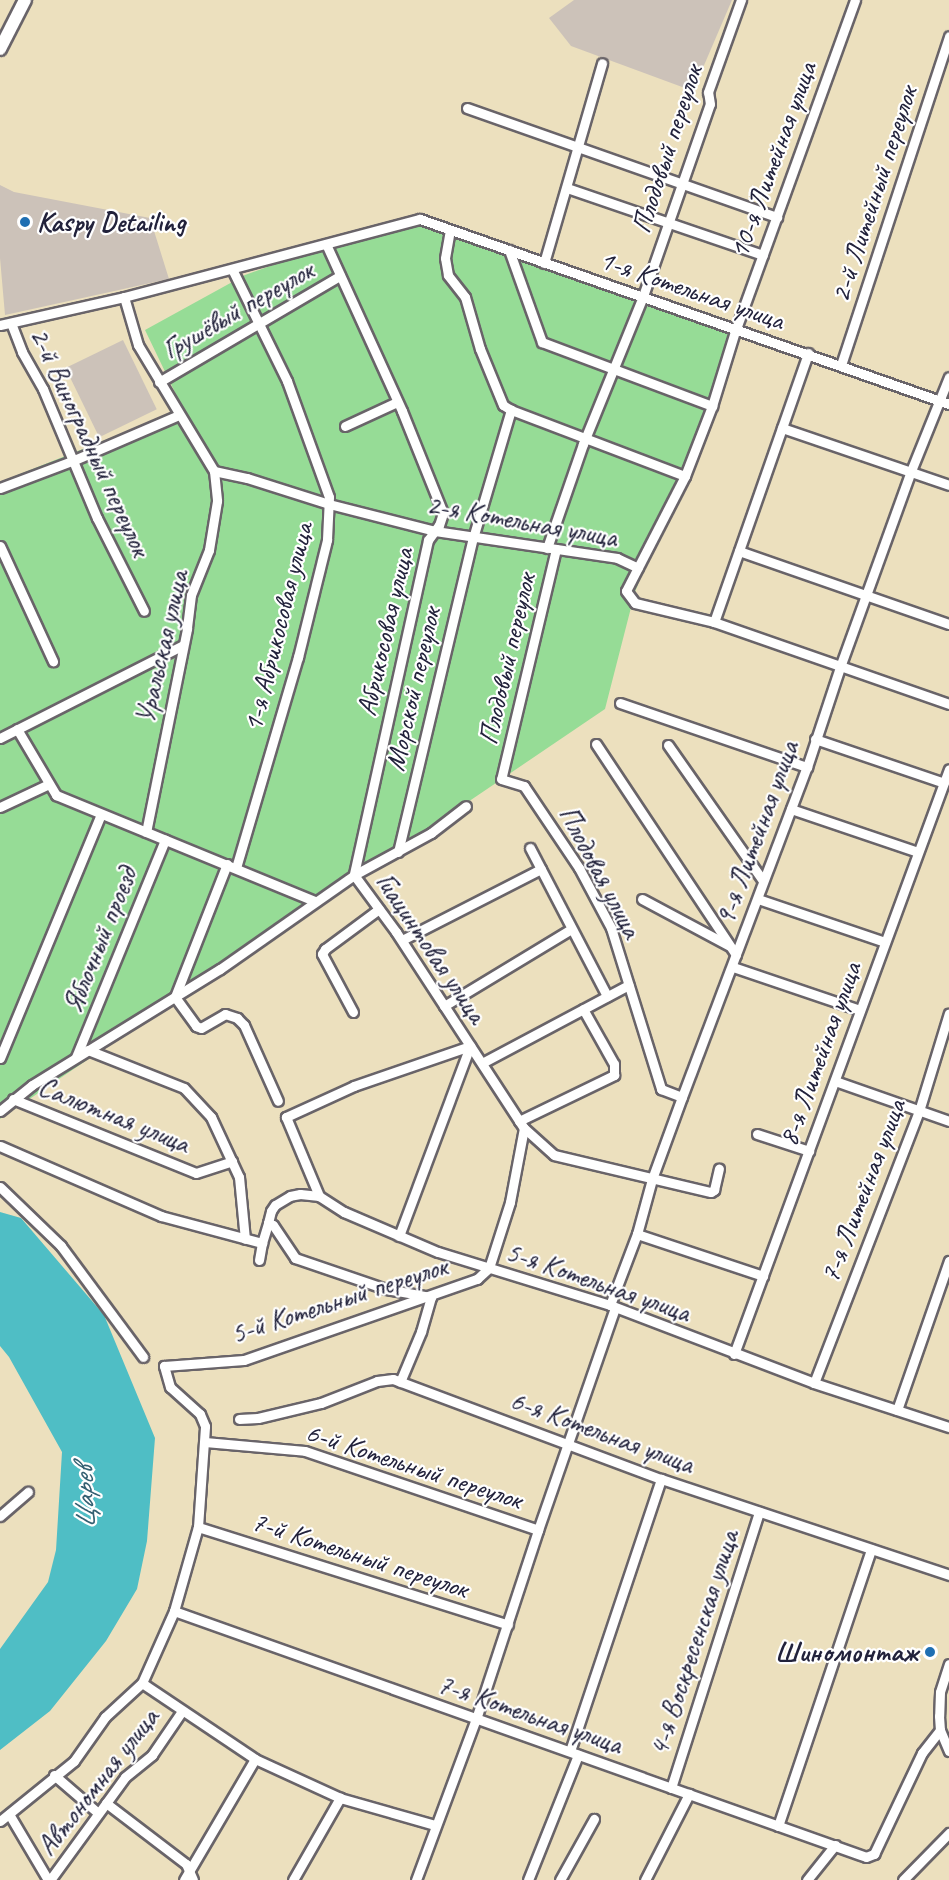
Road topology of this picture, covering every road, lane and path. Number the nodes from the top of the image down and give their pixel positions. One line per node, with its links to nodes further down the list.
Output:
1 (25, 0): 5 (main road)
2 (741, 0): 9 (street, Плодовый переулок)
3 (855, 0): 11 (street, 10-я Литейная улица)
4 (949, 36): 27 (street, 2-й Литейный переулок)
5 (0, 49)
6 (602, 63): 8 (street)
7 (467, 108): 8 (street)
8 (578, 148): 9 (street); 10 (street)
9 (681, 184): 11 (street); 12 (street, Плодовый переулок)
10 (567, 188): 12 (street); 17 (street)
11 (777, 217): 16 (street, 10-я Литейная улица)
12 (667, 222): 16 (street); 20 (street, Плодовый переулок)
13 (450, 230): 14 (street, 1-я Котельная улица); 15 (street, 1-я Котельная улица); 34 (street)
14 (326, 244): 18 (street); 19 (street, Абрикосовая улица)
15 (509, 250): 17 (street, 1-я Котельная улица); 28 (street)
16 (763, 255): 25 (street, 10-я Литейная улица)
17 (544, 262): 20 (street, 1-я Котельная улица)
18 (232, 269): 21 (street); 22 (street, 1-я Абрикосовая улица)
19 (340, 276): 22 (street, Грушёвый переулок); 31 (street, Абрикосовая улица)
20 (643, 296): 25 (street, 1-я Котельная улица); 28 (street, Плодовый переулок)
21 (124, 297): 23 (street); 30 (street)
22 (260, 322): 30 (street, Грушёвый переулок); 45 (street, 1-я Абрикосовая улица)
23 (10, 323): 24 (street); 39 (street, 2-й Виноградный переулок)
24 (0, 325)
25 (736, 328): 26 (street, 1-я Котельная улица); 33 (street, 10-я Литейная улица)
26 (808, 353): 27 (street, 1-я Котельная улица); 37 (street)
27 (841, 365): 32 (street, 1-я Котельная улица)
28 (614, 369): 33 (street); 38 (street, Плодовый переулок)
29 (949, 377): 32 (street, 9-я Литейная улица)
30 (159, 382): 35 (street)
31 (397, 402): 36 (street); 46 (street, Абрикосовая улица)
32 (945, 403): 41 (street, 9-я Литейная улица)
33 (712, 406): 42 (street, 10-я Литейная улица)
34 (511, 410): 38 (street); 47 (street, Морской переулок)
35 (179, 415): 39 (street); 40 (street)
36 (345, 426)
37 (782, 428): 41 (street); 50 (street)
38 (585, 438): 42 (street); 49 (street, Плодовый переулок)
39 (72, 461): 44 (street); 53 (street, 2-й Виноградный переулок)
40 (214, 471): 45 (street, 2-я Котельная улица); 56 (street, Уральская улица)
41 (911, 471): 43 (street); 52 (street, 9-я Литейная улица)
42 (685, 476): 51 (street, 10-я Литейная улица)
43 (949, 485)
44 (0, 488)
45 (329, 504): 46 (street, 2-я Котельная улица); 80 (street, 1-я Абрикосовая улица)
46 (435, 531): 47 (street, 2-я Котельная улица); 82 (street, Абрикосовая улица)
47 (473, 538): 49 (street, 2-я Котельная улица); 78 (street, Морской переулок)
48 (0, 546): 57 (street)
49 (552, 548): 51 (street, 2-я Котельная улица); 68 (street, Плодовый переулок)
50 (739, 551): 52 (street); 54 (street)
51 (638, 568): 54 (street, 2-я Котельная улица)
52 (866, 597): 55 (street); 58 (street, 9-я Литейная улица)
53 (144, 611)
54 (714, 622): 58 (street, 2-я Котельная улица)
55 (949, 624)
56 (183, 645): 61 (street); 75 (street, Уральская улица)
57 (53, 661)
58 (840, 667): 60 (street, 2-я Котельная улица); 63 (street, 9-я Литейная улица)
59 (620, 703): 66 (street)
60 (949, 704)
61 (17, 729): 62 (street); 70 (street)
62 (0, 738)
63 (814, 739): 66 (street, 9-я Литейная улица); 69 (street)
64 (596, 744): 91 (street)
65 (668, 745): 83 (street)
66 (807, 767): 73 (street, 9-я Литейная улица)
67 (949, 769): 69 (street, 8-я Литейная улица)
68 (501, 779): 94 (street, Плодовая улица)
69 (944, 783): 79 (street, 8-я Литейная улица)
70 (47, 785): 72 (street); 74 (street)
71 (466, 806): 78 (street)
72 (0, 807)
73 (791, 809): 79 (street); 83 (street, 9-я Литейная улица)
74 (101, 814): 75 (street); 104 (street)
75 (146, 832): 76 (street)
76 (165, 840): 80 (street); 105 (street, Яблочный проезд)
77 (530, 848): 81 (street)
78 (398, 852): 82 (street)
79 (918, 852): 90 (street, 8-я Литейная улица)
80 (231, 866): 86 (street); 96 (street, 1-я Абрикосовая улица)
81 (541, 869): 88 (street); 89 (street)
82 (354, 875): 86 (street); 87 (street, Гиацинтовая улица)
83 (762, 879): 85 (street, 9-я Литейная улица)
84 (642, 899): 91 (street)
85 (758, 899): 90 (street); 92 (street, 9-я Литейная улица)
86 (315, 901): 96 (street)
87 (379, 909): 89 (street, Гиацинтовая улица); 100 (street)
88 (571, 929): 95 (street); 97 (street)
89 (402, 940): 97 (street, Гиацинтовая улица)
90 (885, 942): 99 (street, 8-я Литейная улица)
91 (730, 946): 92 (street)
92 (736, 955): 93 (street, 9-я Литейная улица)
93 (733, 967): 99 (street); 108 (street, 9-я Литейная улица)
94 (629, 985): 95 (street); 108 (street, Плодовая улица)
95 (607, 996): 98 (street)
96 (175, 997): 103 (street); 110 (street)
97 (444, 1006): 102 (street, Гиацинтовая улица)
98 (583, 1009): 106 (street); 114 (street)
99 (860, 1010): 107 (street, 8-я Литейная улица)
100 (353, 1012)
101 (949, 1013): 112 (street, 7-я Литейная улица)
102 (470, 1046): 106 (street, Гиацинтовая улица); 122 (street); 125 (street, Гиацинтовая улица)
103 (88, 1050): 105 (street); 118 (street)
104 (0, 1058)
105 (76, 1058): 109 (street)
106 (482, 1064): 114 (street, Гиацинтовая улица)
107 (835, 1081): 112 (street); 117 (street, 8-я Литейная улица)
108 (682, 1097): 120 (street, 9-я Литейная улица)
109 (13, 1099): 111 (street); 118 (street, Салютная улица)
110 (279, 1101)
111 (0, 1111)
112 (919, 1111): 113 (street); 137 (street, 7-я Литейная улица)
113 (949, 1121)
114 (521, 1124): 120 (street, Гиацинтовая улица); 130 (street)
115 (757, 1134): 117 (street)
116 (0, 1146): 126 (street)
117 (809, 1151): 131 (street, 8-я Литейная улица)
118 (232, 1161): 126 (street)
119 (719, 1168): 120 (street, Гиацинтовая улица)
120 (652, 1179): 124 (street, 9-я Литейная улица)
121 (0, 1187): 135 (street)
122 (319, 1196): 123 (street); 125 (street, 5-я Котельная улица)
123 (267, 1223): 127 (street); 132 (street)
124 (637, 1234): 131 (street); 133 (street, 9-я Литейная улица)
125 (399, 1236): 130 (street, 5-я Котельная улица)
126 (245, 1239): 127 (street)
127 (262, 1243): 128 (street)
128 (259, 1260)
129 (949, 1260): 138 (street)
130 (489, 1268): 132 (street, 5-й Котельный переулок); 133 (street, 5-я Котельная улица)
131 (763, 1276): 134 (street, 8-я Литейная улица)
132 (430, 1296): 136 (street); 141 (street, 5-й Котельный переулок)
133 (613, 1306): 134 (street, 5-я Котельная улица); 142 (street, 9-я Литейная улица)
134 (734, 1354): 137 (street, 5-я Котельная улица)
135 (143, 1357)
136 (400, 1382): 139 (street, 6-я Котельная улица); 142 (street, 6-я Котельная улица)
137 (814, 1383): 138 (street, 5-я Котельная улица)
138 (897, 1410): 140 (street, 5-я Котельная улица)
139 (239, 1419)
140 (949, 1428)
141 (205, 1442): 147 (street); 148 (street, 6-й Котельный переулок)
142 (568, 1444): 143 (street, 6-я Котельная улица); 148 (street, 9-я Литейная улица)
143 (661, 1479): 145 (street, 6-я Котельная улица); 159 (street)
144 (28, 1492): 146 (street)
145 (759, 1512): 149 (street, 6-я Котельная улица); 162 (street, 4-я Воскресенская улица)
146 (0, 1516)
147 (198, 1527): 151 (street); 152 (street, 7-й Котельный переулок)
148 (538, 1530): 152 (street, 9-я Литейная улица)
149 (871, 1549): 150 (street, 6-я Котельная улица); 171 (street)
150 (949, 1575)
151 (174, 1611): 154 (street); 156 (street, 7-я Котельная улица)
152 (508, 1625): 156 (street, 9-я Литейная улица)
153 (949, 1664): 157 (street)
154 (142, 1683): 155 (street); 161 (street)
155 (182, 1711): 160 (street); 165 (street, Автономная улица)
156 (476, 1719): 159 (street, 7-я Котельная улица); 170 (street, 9-я Литейная улица)
157 (940, 1730): 158 (street); 173 (street, 7-я Котельная улица)
158 (949, 1750)
159 (574, 1753): 162 (street, 7-я Котельная улица); 178 (street)
160 (255, 1759): 164 (street); 174 (street)
161 (54, 1775): 166 (street); 167 (street)
162 (671, 1788): 163 (street, 7-я Котельная улица)
163 (689, 1794): 171 (street, 7-я Котельная улица); 180 (street, 4-я Воскресенская улица)
164 (340, 1798): 170 (street); 176 (street)
165 (106, 1803): 166 (street, Автономная улица); 174 (street)
166 (98, 1813): 175 (street, Автономная улица)
167 (9, 1814): 169 (street); 175 (street)
168 (594, 1820): 179 (street)
169 (0, 1821)
170 (435, 1825): 177 (street, 9-я Литейная улица)
171 (778, 1826): 173 (street, 7-я Котельная улица)
172 (949, 1833): 182 (street)
173 (835, 1845): 181 (street)
174 (188, 1877)
175 (49, 1880)
176 (293, 1880)
177 (416, 1880)
178 (528, 1880)
179 (560, 1880)
180 (645, 1880)
181 (807, 1880)
182 (903, 1880)

